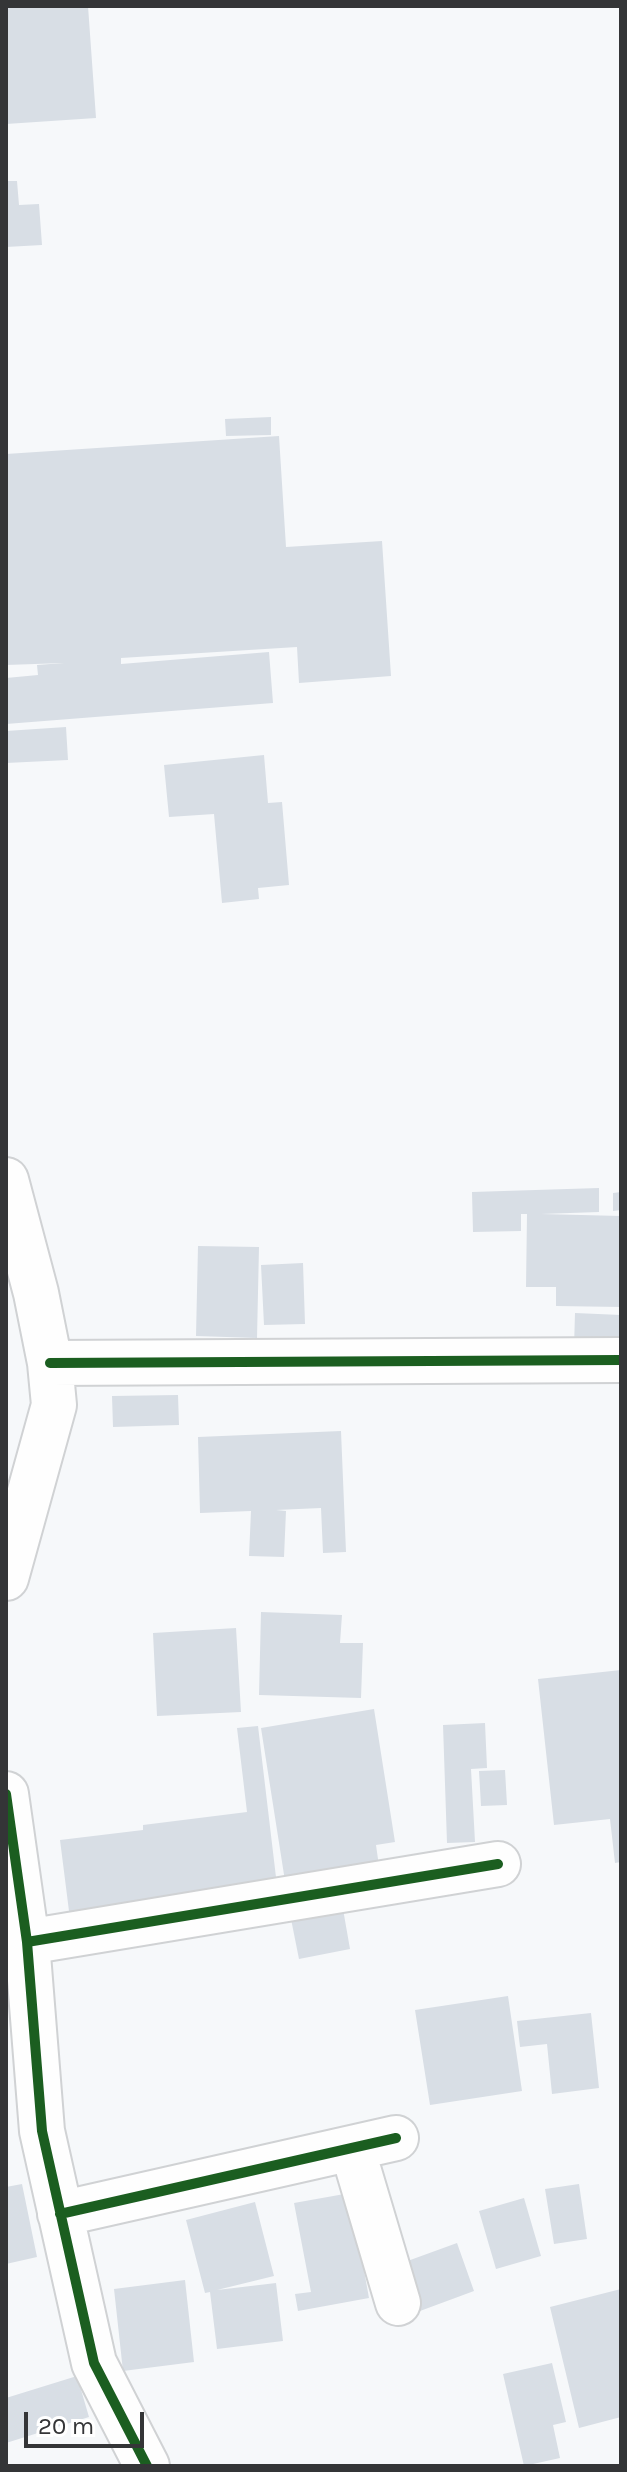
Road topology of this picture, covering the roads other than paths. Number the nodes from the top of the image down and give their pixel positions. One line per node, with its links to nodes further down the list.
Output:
1 (6, 1180): 3 (street)
2 (621, 1360): 3 (street)
3 (50, 1363): 4 (street)
4 (6, 1578)
5 (6, 1794): 7 (street)
6 (498, 1864): 7 (street)
7 (27, 1942): 10 (street)
8 (396, 2138): 9 (street)
9 (352, 2148): 10 (street); 11 (street)
10 (60, 2214): 12 (street)
11 (398, 2303)
12 (147, 2466)

